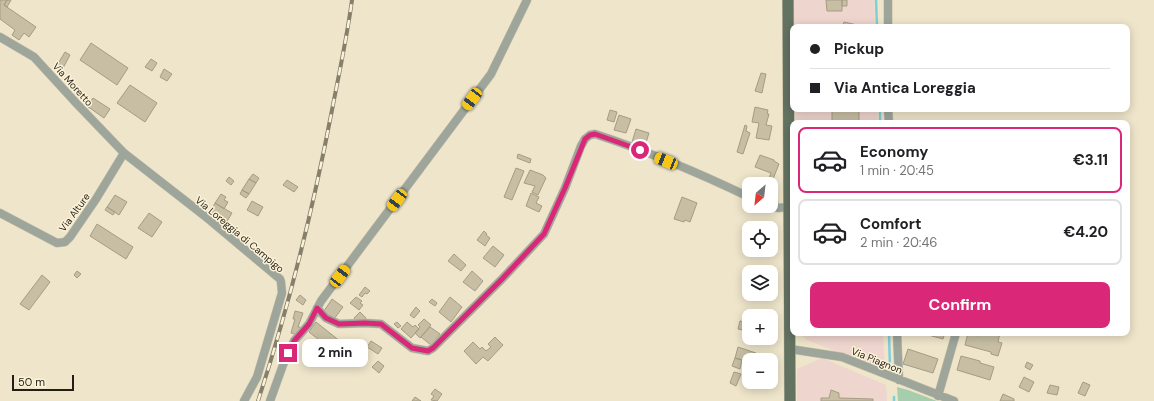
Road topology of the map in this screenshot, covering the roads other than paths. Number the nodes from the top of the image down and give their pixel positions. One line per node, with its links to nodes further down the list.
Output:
1 (526, 0): 11 (street)
2 (788, 0): 8 (main road)
3 (888, 0): 4 (street)
4 (888, 24)
5 (0, 37): 6 (street, Via Moretto)
6 (124, 153): 10 (street, Via Alture); 17 (street, Via Loreggia di Campigo)
7 (742, 194): 11 (street)
8 (789, 207): 9 (street); 14 (main road)
9 (778, 208)
10 (0, 213)
11 (317, 308): 18 (street)
12 (897, 336): 15 (street)
13 (955, 336): 16 (street)
14 (790, 348): 15 (street, Via Piagnon); 19 (main road)
15 (898, 380): 16 (street, Via Piagnon)
16 (938, 396): 20 (street, Via Piagnon)
17 (244, 401)
18 (270, 401)
19 (790, 401)
20 (954, 401)

